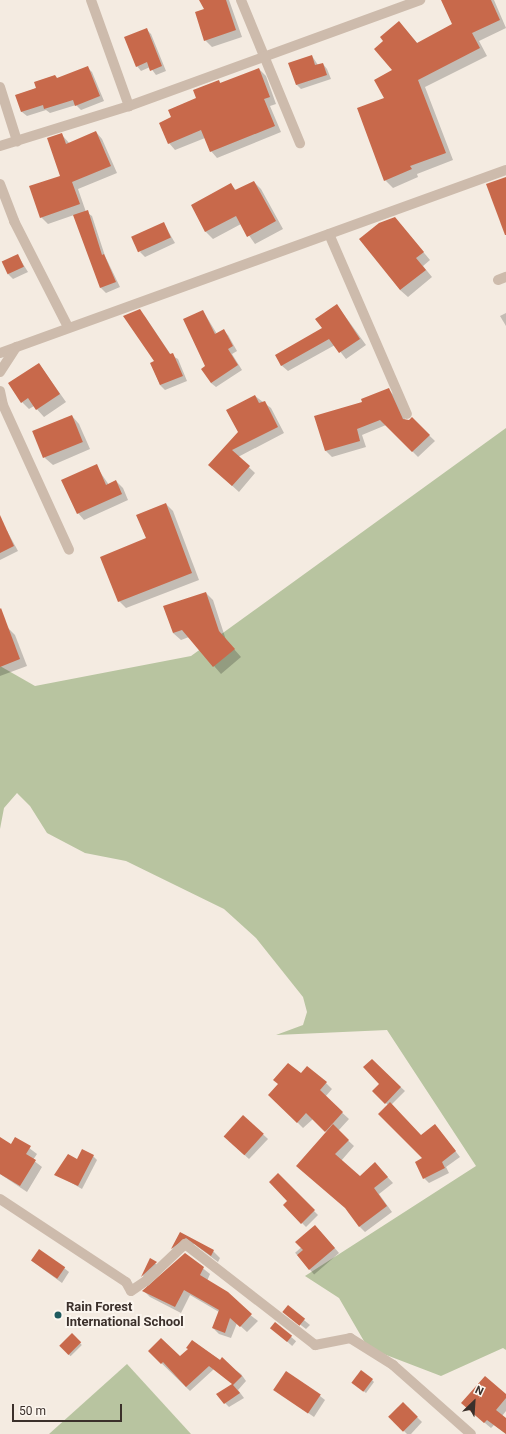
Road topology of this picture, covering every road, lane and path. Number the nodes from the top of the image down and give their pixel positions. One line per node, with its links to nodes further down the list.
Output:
1 (91, 0): 6 (street)
2 (241, 0): 4 (street)
3 (420, 0): 4 (street)
4 (265, 56): 6 (street); 8 (street)
5 (0, 87): 7 (street)
6 (129, 106): 7 (street)
7 (17, 141): 9 (street)
8 (300, 143)
9 (0, 146)
10 (506, 170): 12 (street)
11 (0, 184): 13 (street)
12 (329, 234): 13 (street); 18 (street)
13 (68, 327): 14 (street)
14 (16, 347): 15 (street); 16 (street)
15 (0, 352)
16 (0, 372)
17 (0, 391): 19 (street)
18 (407, 414)
19 (69, 550)
20 (0, 1199): 21 (street)
21 (471, 1434)

